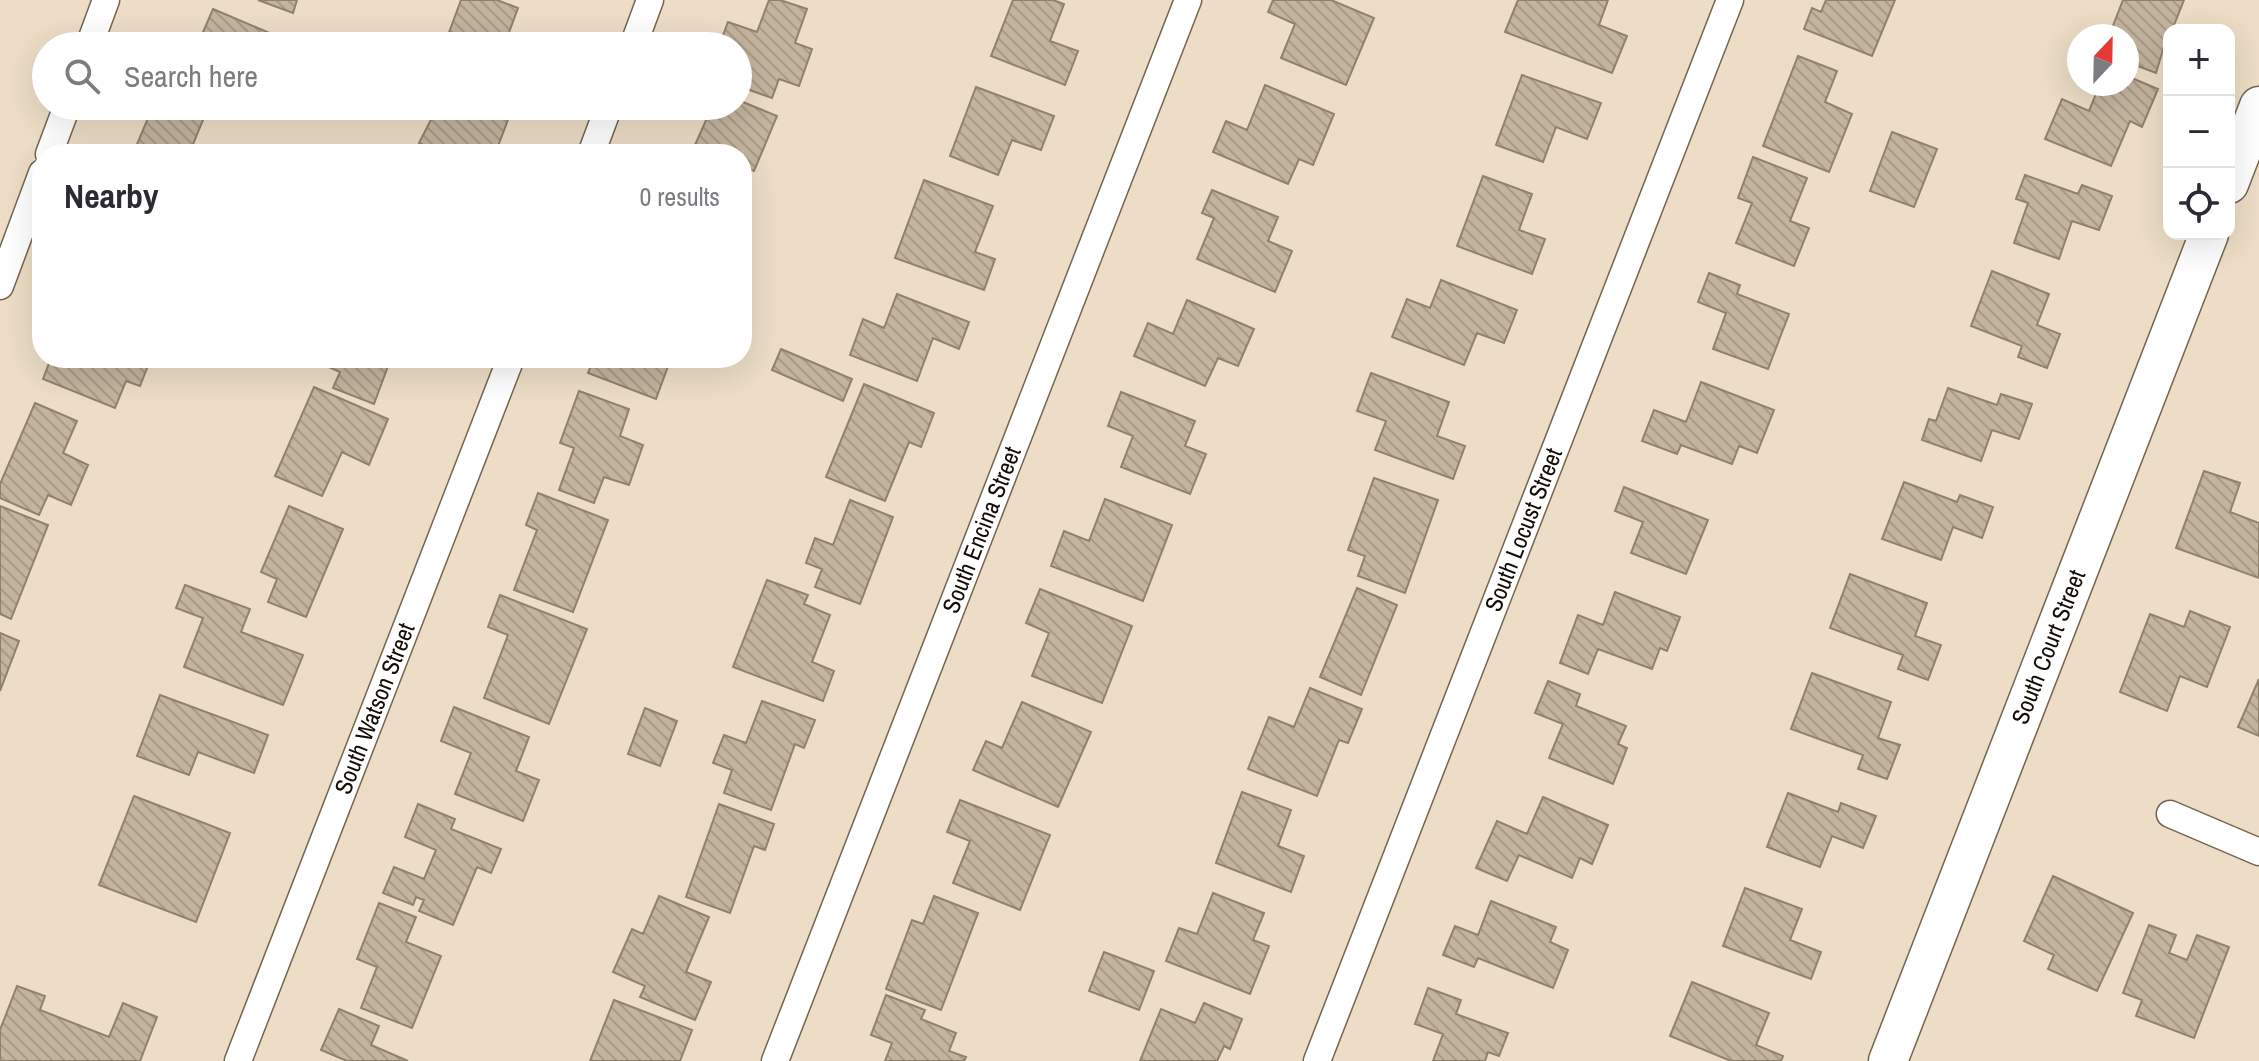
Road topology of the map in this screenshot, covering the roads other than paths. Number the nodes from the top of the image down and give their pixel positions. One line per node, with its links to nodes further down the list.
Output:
1 (106, 0): 5 (street)
2 (650, 0): 6 (street)
3 (1188, 0): 20 (street, South Encina Street)
4 (1730, 0): 21 (street, South Locust Street)
5 (94, 32)
6 (638, 32)
7 (2259, 106): 12 (street)
8 (62, 120): 10 (street)
9 (604, 120): 11 (street)
10 (53, 144)
11 (595, 144)
12 (2235, 168)
13 (32, 200): 15 (street)
14 (2207, 240): 22 (street, South Court Street)
15 (0, 286)
16 (507, 368): 19 (street, South Watson Street)
17 (2170, 814): 18 (street)
18 (2259, 852)
19 (238, 1061)
20 (775, 1061)
21 (1317, 1061)
22 (1888, 1061)

